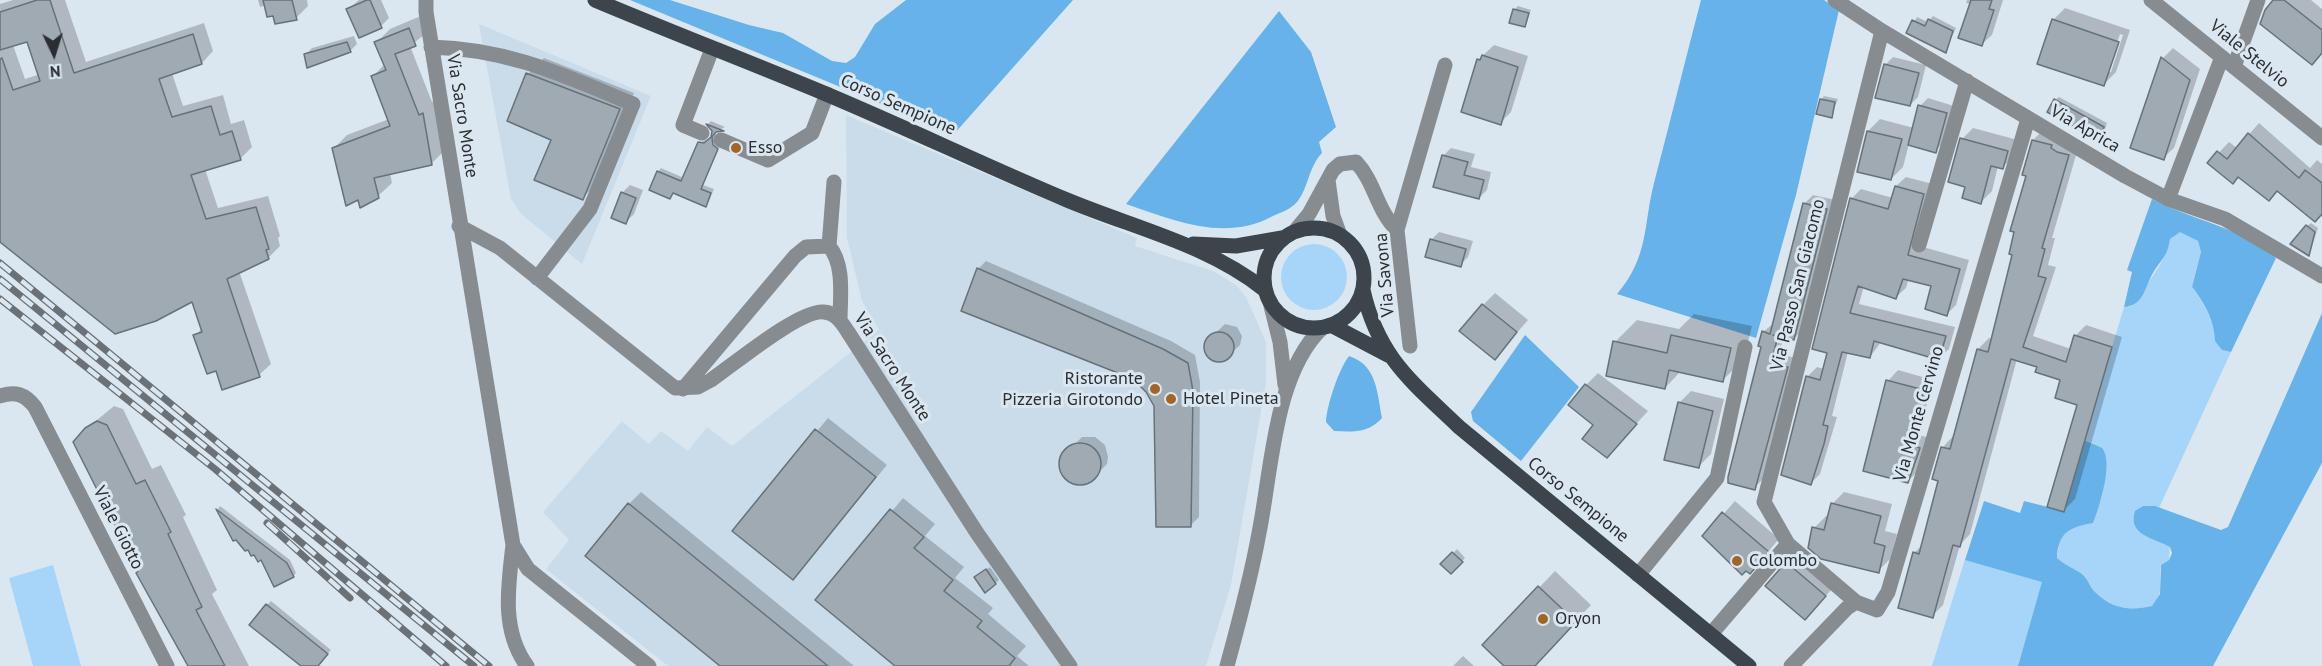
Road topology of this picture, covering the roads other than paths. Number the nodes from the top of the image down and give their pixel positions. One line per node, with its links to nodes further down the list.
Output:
1 (594, 0): 8 (main road, Corso Sempione)
2 (1835, 0): 6 (street, Via Aprica)
3 (2151, 0): 9 (street, Viale Stelvio)
4 (2259, 0): 9 (street)
5 (424, 4): 7 (street, Via Sacro Monte)
6 (1882, 31): 11 (street, Via Aprica); 40 (street, Via Passo San Giacomo)
7 (431, 47): 20 (street, Via Sacro Monte); 28 (street)
8 (712, 49): 12 (main road, Corso Sempione); 15 (street)
9 (2228, 62): 14 (street, Viale Stelvio); 19 (street)
10 (1445, 65): 21 (street, Via Savona)
11 (1966, 81): 13 (street, Via Aprica); 25 (street)
12 (827, 94): 16 (street); 24 (main road, Corso Sempione)
13 (2028, 119): 19 (street, Via Aprica); 43 (street, Via Monte Cervino)
14 (2320, 131)
15 (702, 133)
16 (721, 140)
17 (1328, 180): 21 (street); 22 (street); 23 (street)
18 (834, 182): 26 (street)
19 (2168, 199): 27 (street, Via Aprica)
20 (459, 226): 28 (street); 41 (street, Via Sacro Monte)
21 (1397, 231): 34 (street, Via Savona)
22 (1289, 234): 23 (main road); 24 (main road, Corso Sempione); 29 (main road)
23 (1340, 235): 30 (main road)
24 (1187, 244): 29 (main road, Corso Sempione)
25 (1919, 245)
26 (829, 246): 32 (street); 38 (street)
27 (2322, 276)
28 (537, 278): 38 (street)
29 (1264, 290): 31 (main road)
30 (1363, 290): 33 (main road); 36 (main road, Corso Sempione)
31 (1271, 306): 33 (main road); 37 (street)
32 (840, 321): 38 (street, Via Sacro Monte); 48 (street, Via Sacro Monte)
33 (1327, 326): 36 (main road, Corso Sempione); 37 (street)
34 (1410, 346)
35 (1745, 347): 42 (street)
36 (1388, 355): 42 (main road, Corso Sempione)
37 (1285, 388): 49 (street)
38 (683, 390)
39 (0, 396): 45 (street, Viale Giotto)
40 (1788, 544): 43 (street, Via Passo San Giacomo); 44 (street)
41 (513, 545): 46 (street); 47 (street, Via Sacro Monte)
42 (1638, 575): 44 (main road, Corso Sempione)
43 (1856, 602): 51 (street)
44 (1711, 634): 50 (main road, Corso Sempione)
45 (167, 666)
46 (527, 666)
47 (649, 666)
48 (1070, 666)
49 (1227, 666)
50 (1749, 666)
51 (1791, 666)

